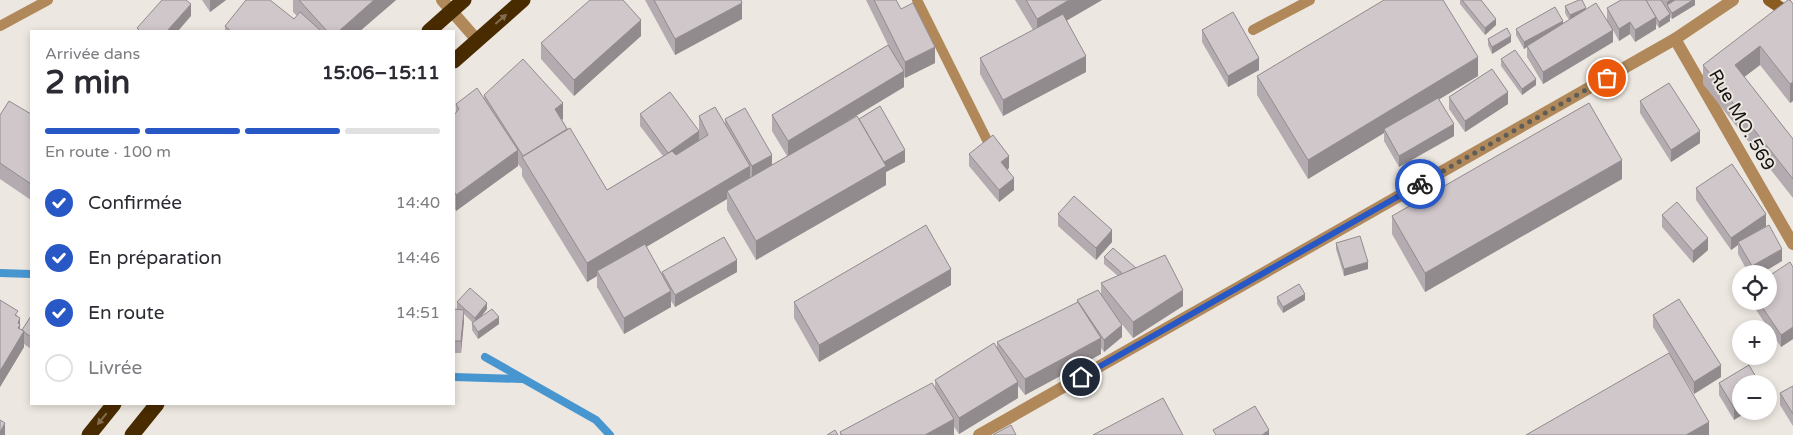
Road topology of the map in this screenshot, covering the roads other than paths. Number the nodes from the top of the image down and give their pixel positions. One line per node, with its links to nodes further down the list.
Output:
1 (48, 0): 10 (lane)
2 (464, 0): 8 (highway)
3 (522, 0): 14 (highway, one-way to 3)
4 (917, 0): 16 (lane)
5 (1310, 0): 12 (lane)
6 (1733, 0): 13 (street)
7 (1769, 0): 9 (street)
8 (446, 6): 11 (highway); 14 (street)
9 (1793, 16)
10 (0, 26)
11 (430, 30)
12 (1253, 30)
13 (1675, 39): 17 (street, Rue MO. 569); 22 (street)
14 (477, 40): 15 (highway)
15 (455, 60)
16 (989, 144)
17 (1793, 244)
18 (113, 405): 20 (highway, one-way to 20)
19 (156, 405): 21 (highway)
20 (89, 435)
21 (132, 435)
22 (979, 435)

